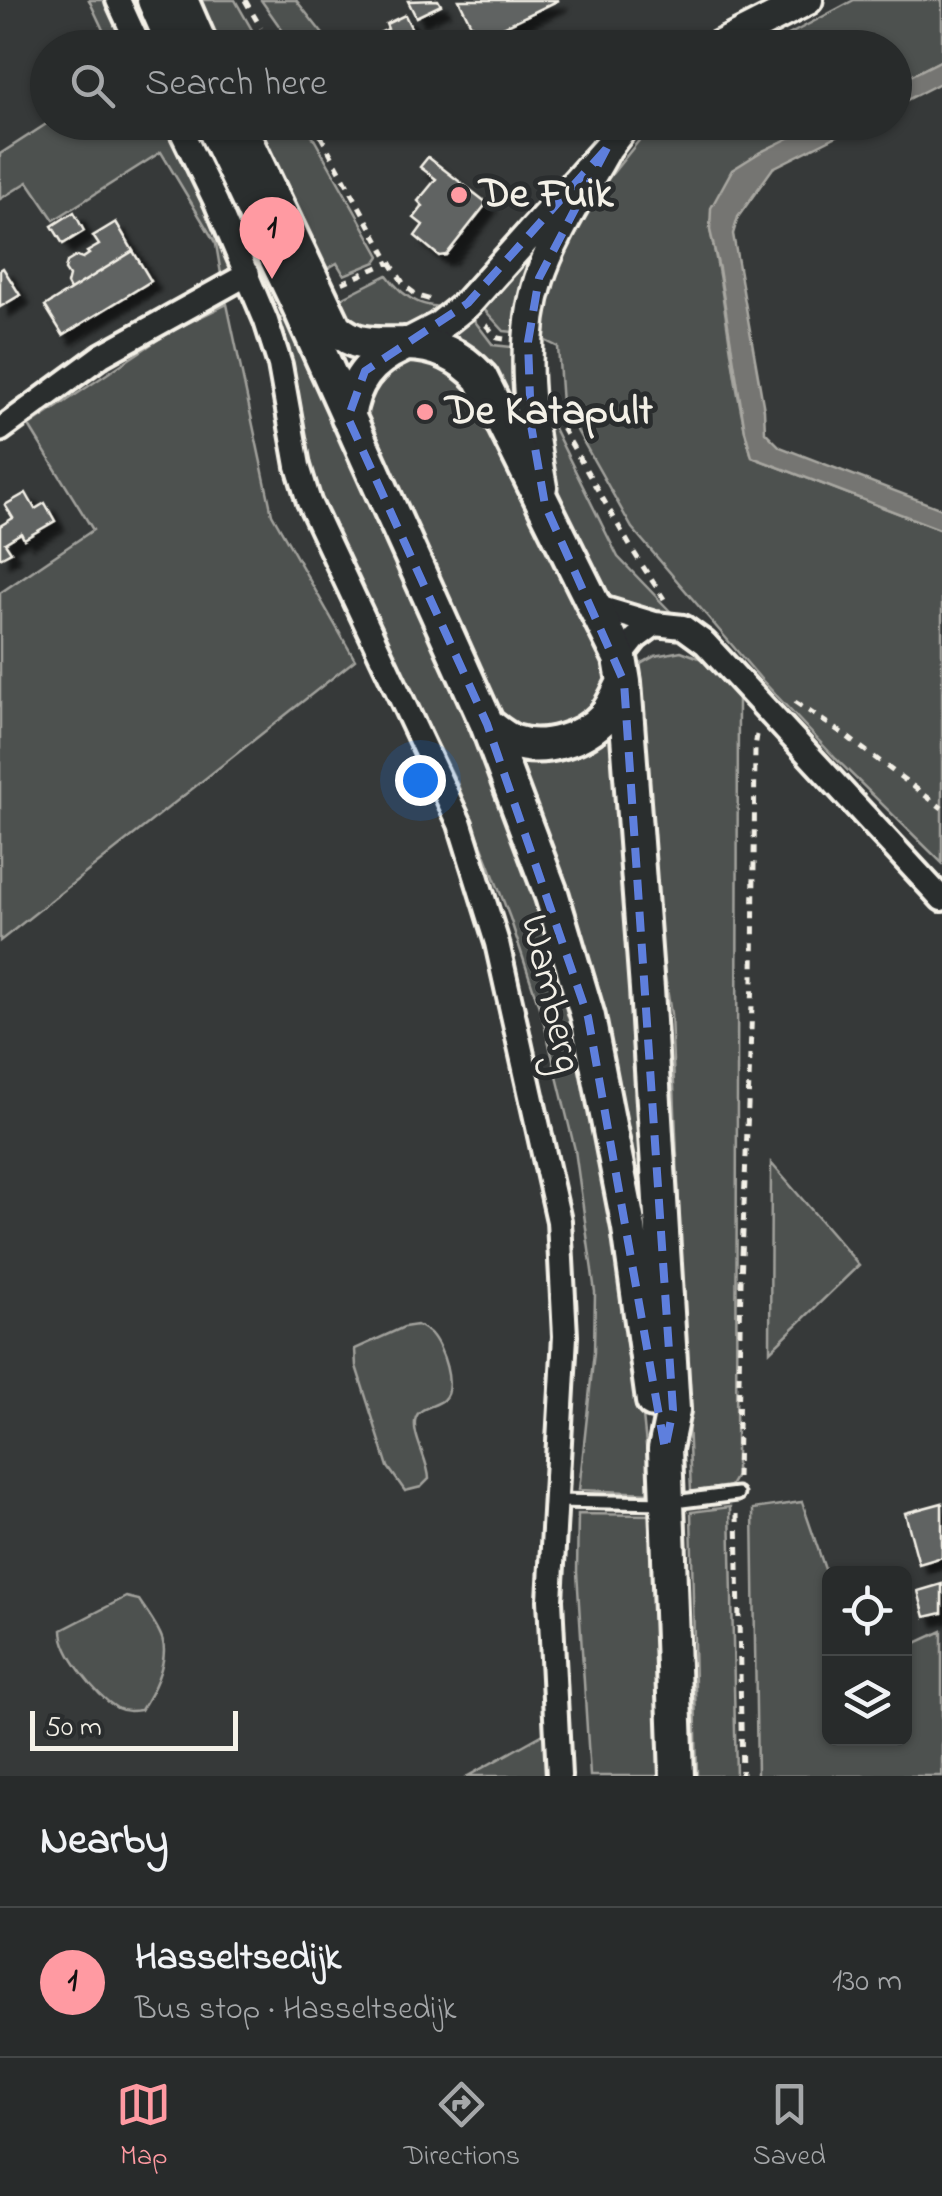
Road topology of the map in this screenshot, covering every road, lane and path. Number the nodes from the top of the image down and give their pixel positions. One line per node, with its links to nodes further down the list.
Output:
1 (118, 0): 6 (street)
2 (154, 0): 7 (main road)
3 (181, 0): 8 (main road)
4 (245, 0): 9 (path)
5 (808, 0): 10 (street)
6 (132, 30)
7 (167, 30)
8 (194, 30)
9 (263, 30)
10 (749, 30)
11 (185, 140): 17 (street, Wamberg)
12 (220, 140): 21 (main road, Wamberg)
13 (246, 140): 20 (main road, Wamberg)
14 (324, 140): 18 (path)
15 (613, 140): 16 (street)
16 (607, 148): 18 (street); 19 (street, Wamberg)
17 (248, 274): 23 (street); 35 (street, Wamberg)
18 (468, 303): 19 (path); 20 (street)
19 (528, 342): 24 (street, Wamberg)
20 (407, 344): 21 (main road); 24 (main road, Wamberg)
21 (348, 418): 30 (main road, Wamberg)
22 (556, 419): 27 (path)
23 (0, 430)
24 (546, 505): 25 (main road, Wamberg)
25 (595, 606): 26 (street); 28 (main road, Wamberg)
26 (655, 624): 27 (street); 28 (street)
27 (683, 627): 29 (street)
28 (622, 670): 30 (main road); 33 (main road, Wamberg)
29 (772, 697): 31 (path); 32 (street); 34 (path)
30 (487, 724): 33 (main road, Wamberg)
31 (942, 808)
32 (942, 900)
33 (665, 1449): 36 (main road, Wamberg)
34 (737, 1494): 36 (lane); 39 (path)
35 (554, 1502): 36 (lane); 37 (street, Wamberg)
36 (666, 1503): 38 (main road, Wamberg)
37 (560, 1776)
38 (677, 1776)
39 (742, 1776)

